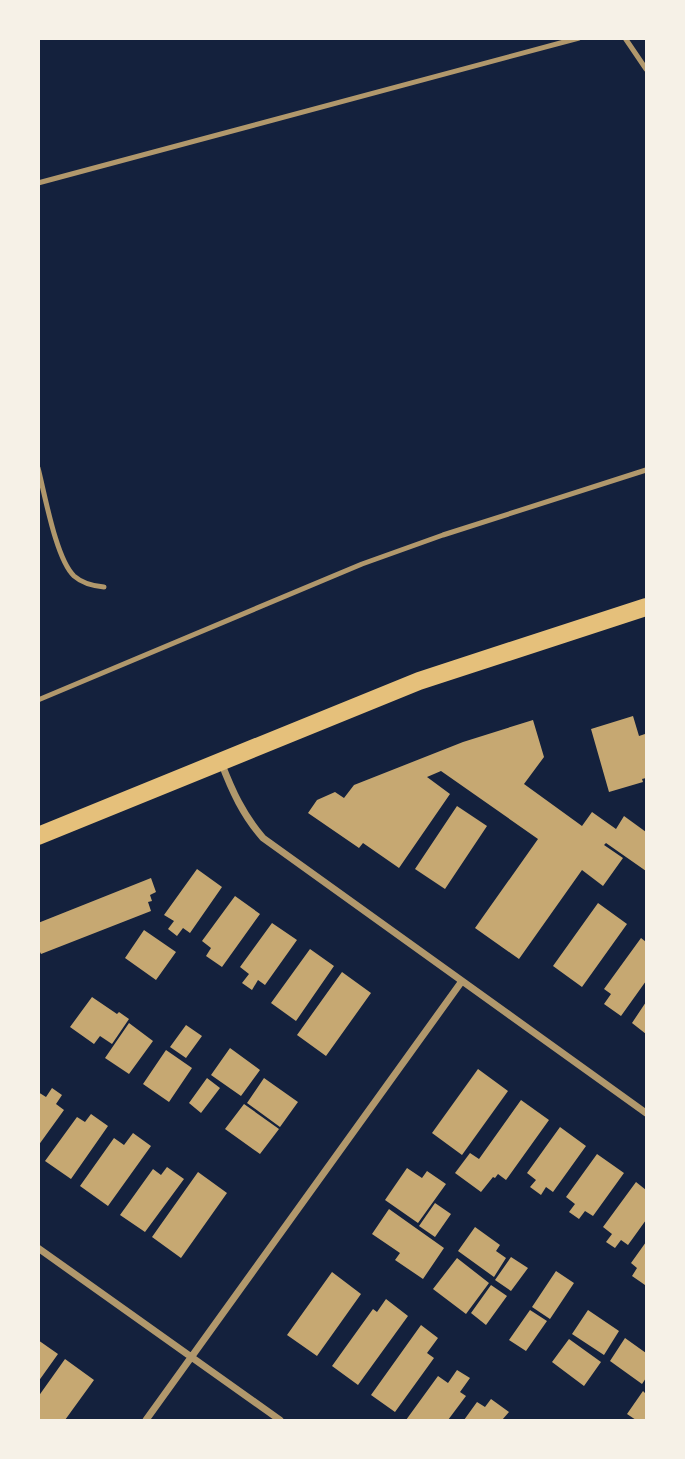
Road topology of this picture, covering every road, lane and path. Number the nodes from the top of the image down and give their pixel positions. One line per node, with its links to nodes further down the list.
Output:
1 (579, 38): 4 (lane)
2 (625, 38): 3 (lane)
3 (646, 69)
4 (38, 183)
5 (38, 468): 7 (lane)
6 (646, 470): 9 (lane)
7 (104, 587)
8 (646, 607): 10 (main road)
9 (38, 700)
10 (220, 762): 11 (main road); 12 (street)
11 (38, 836)
12 (462, 981): 13 (street); 15 (street)
13 (646, 1113)
14 (38, 1248): 15 (street)
15 (191, 1356): 16 (street); 17 (street)
16 (146, 1420)
17 (280, 1420)

